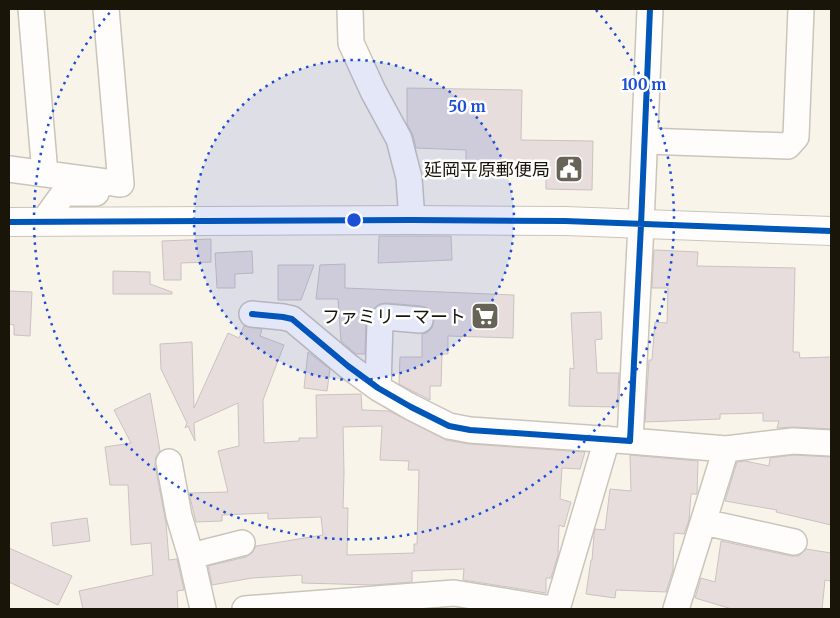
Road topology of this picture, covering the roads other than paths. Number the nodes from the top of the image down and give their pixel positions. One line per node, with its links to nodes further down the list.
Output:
1 (31, 9): 8 (street)
2 (106, 9): 9 (street)
3 (350, 9): 10 (street)
4 (650, 9): 6 (street)
5 (801, 9): 6 (street)
6 (645, 141): 13 (street)
7 (9, 169): 8 (street)
8 (44, 174): 9 (street)
9 (121, 184): 12 (street)
10 (412, 220): 12 (street); 13 (street)
11 (9, 222): 12 (street)
12 (43, 222)
13 (641, 225): 14 (street); 18 (street)
14 (831, 231)
15 (252, 314): 17 (street)
16 (420, 320): 17 (street)
17 (378, 388): 18 (street)
18 (618, 440): 20 (street); 29 (street)
19 (831, 442): 20 (street)
20 (726, 449): 22 (street)
21 (169, 462): 25 (street)
22 (704, 522): 23 (street); 30 (street)
23 (794, 542)
24 (242, 543): 25 (street)
25 (191, 556): 26 (street)
26 (203, 609)
27 (245, 609): 28 (street)
28 (552, 609)
29 (557, 609)
30 (676, 609)

